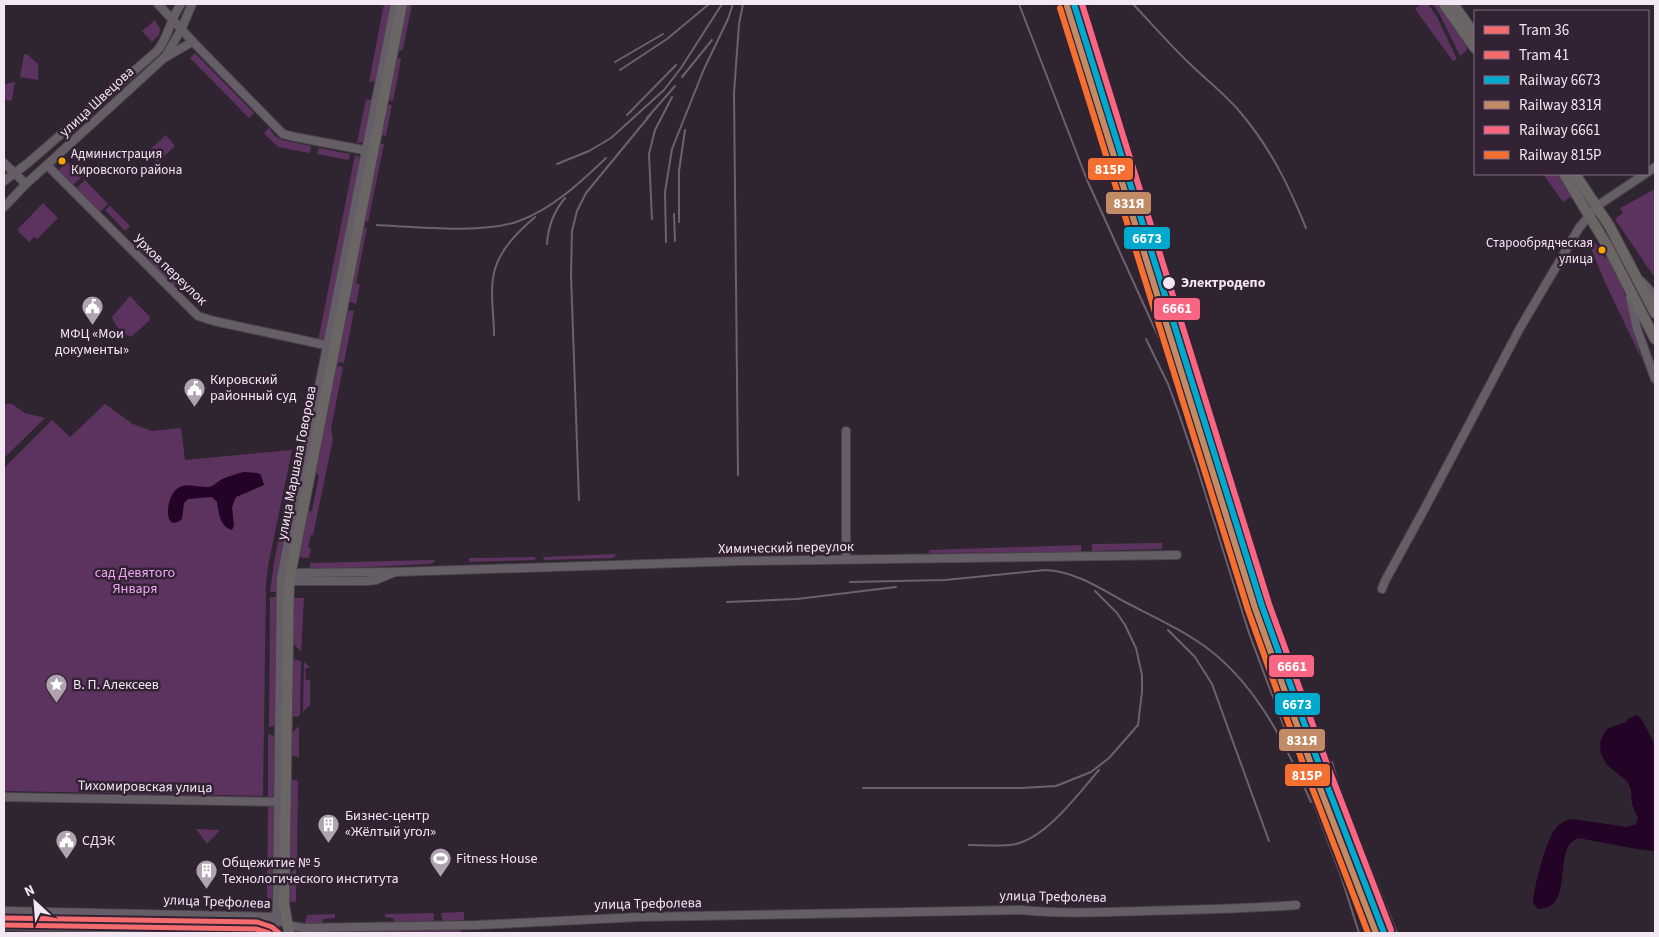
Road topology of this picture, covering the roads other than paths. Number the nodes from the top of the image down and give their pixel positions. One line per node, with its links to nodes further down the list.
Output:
1 (158, 4): 8 (street)
2 (181, 4): 8 (street, улица Швецова)
3 (192, 4): 9 (street, улица Швецова)
4 (395, 4): 14 (street, улица Маршала Говорова)
5 (402, 4): 14 (main road, улица Маршала Говорова)
6 (1444, 4): 12 (main road)
7 (1453, 4): 10 (main road)
8 (171, 19): 9 (street); 17 (street, улица Швецова)
9 (181, 30): 11 (street); 13 (street, улица Швецова)
10 (1474, 34)
11 (192, 42): 13 (street); 14 (street)
12 (1474, 47)
13 (165, 57): 16 (street, улица Швецова)
14 (369, 151): 31 (main road, улица Маршала Говорова)
15 (4, 163): 17 (street)
16 (48, 165): 22 (street, улица Швецова); 31 (street, Урхов переулок)
17 (15, 174): 21 (street, улица Швецова); 22 (street)
18 (1565, 175): 25 (main road)
19 (1576, 175): 23 (main road)
20 (1643, 175): 23 (street)
21 (4, 181)
22 (26, 184): 24 (street, улица Швецова)
23 (1597, 206): 25 (street); 26 (main road)
24 (4, 207)
25 (1589, 214): 27 (main road); 37 (street)
26 (1635, 274): 28 (street); 29 (main road)
27 (1626, 281): 30 (main road); 32 (street)
28 (1655, 296)
29 (1655, 313)
30 (1655, 339)
31 (330, 347): 36 (main road, улица Маршала Говорова)
32 (1655, 379)
33 (846, 431): 35 (street)
34 (1177, 554): 35 (street, Химический переулок)
35 (846, 559): 36 (street, Химический переулок)
36 (287, 577): 39 (main road, улица Маршала Говорова)
37 (1382, 590)
38 (4, 797): 39 (street, Тихомировская улица)
39 (282, 802): 42 (street, улица Маршала Говорова); 44 (main road, улица Маршала Говорова)
40 (1296, 905): 45 (street, улица Трефолева)
41 (4, 911): 42 (street, улица Трефолева)
42 (275, 917): 44 (street, улица Трефолева); 46 (street, улица Маршала Говорова)
43 (4, 925): 46 (main road, улица Трефолева)
44 (289, 929): 45 (street, улица Трефолева)
45 (477, 929)
46 (275, 931)

